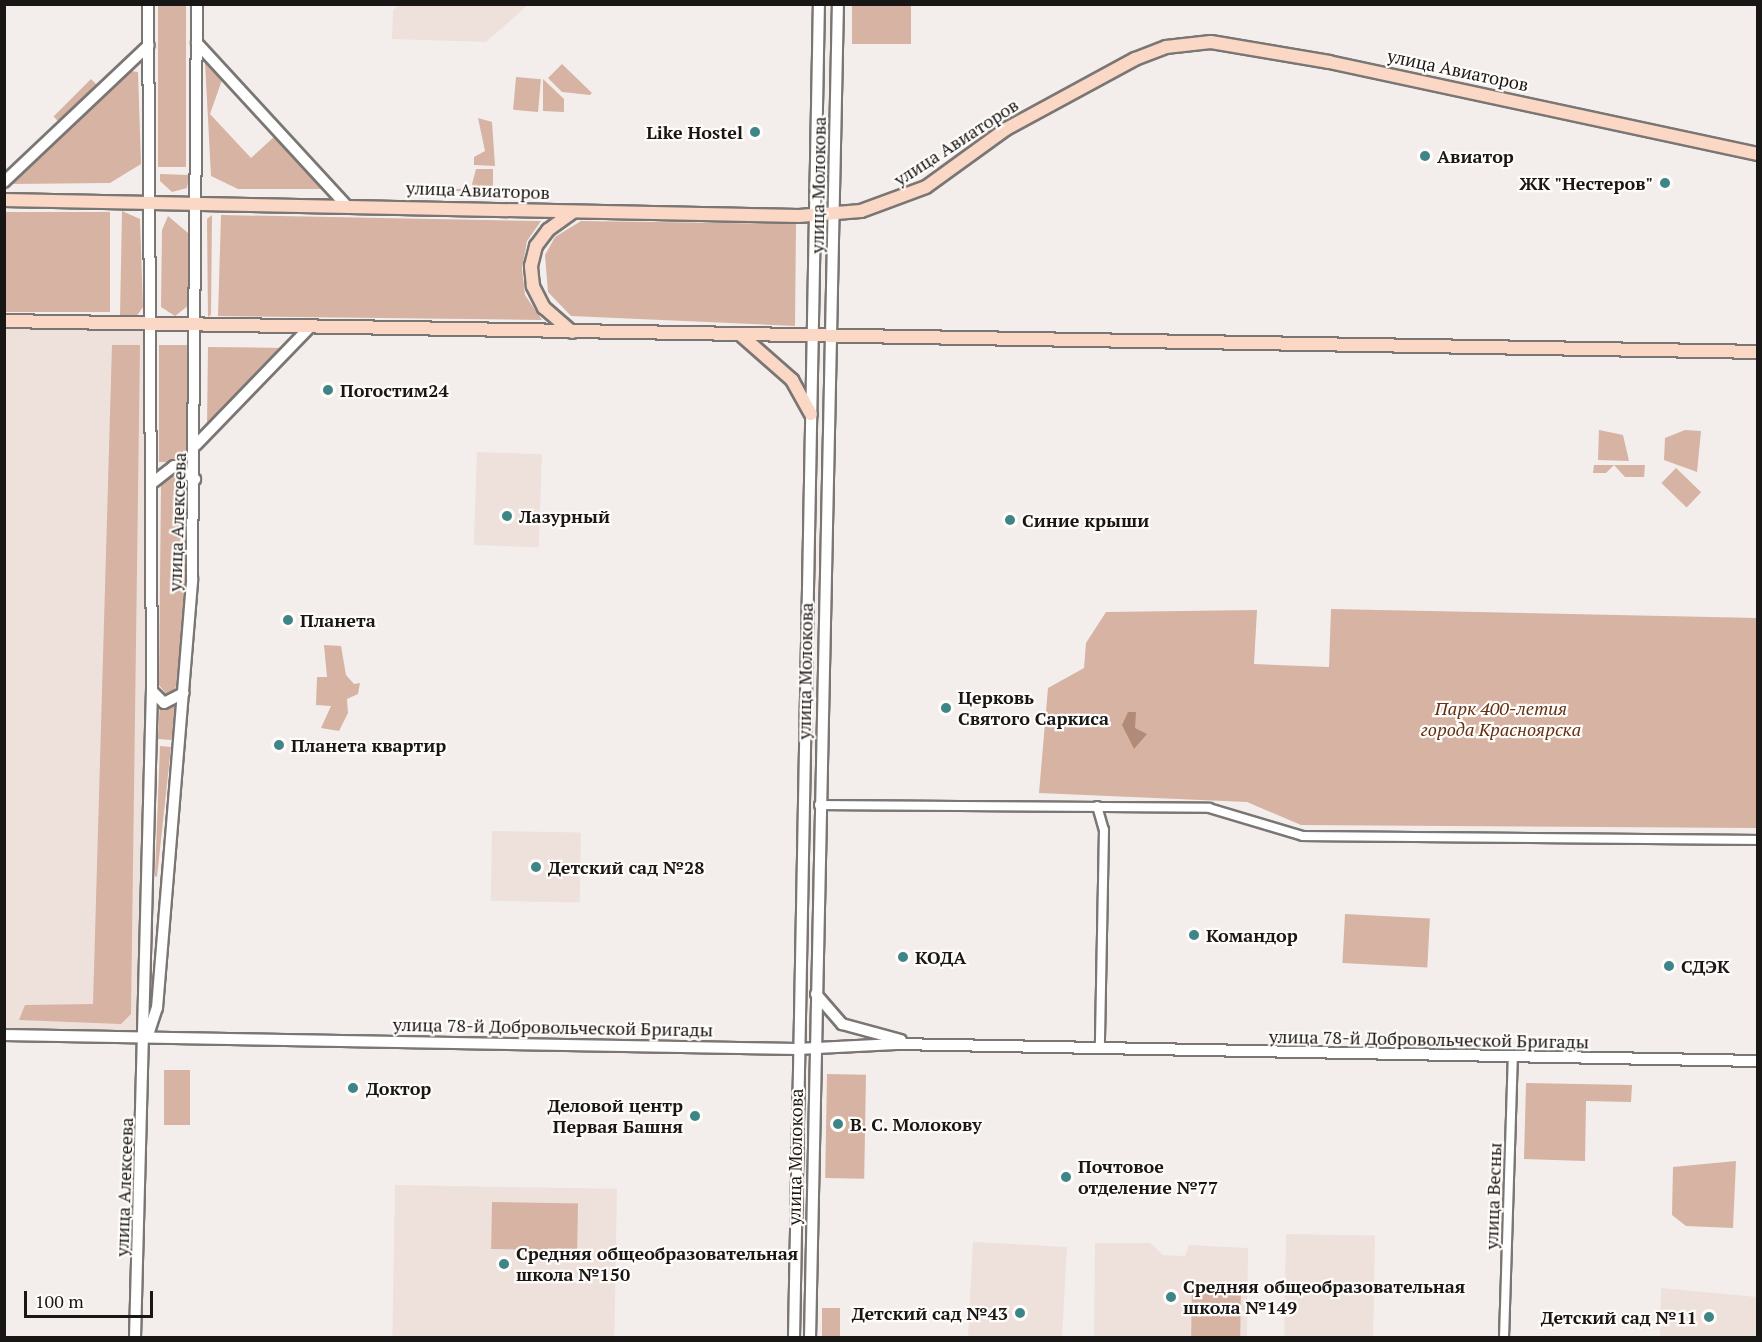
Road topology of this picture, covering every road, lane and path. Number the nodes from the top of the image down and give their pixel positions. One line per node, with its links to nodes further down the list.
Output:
1 (148, 4): 6 (street, улица Алексеева)
2 (197, 4): 5 (street, улица Алексеева)
3 (819, 4): 14 (street, улица Молокова)
4 (838, 4): 15 (street, улица Молокова)
5 (197, 43): 11 (street, улица Алексеева); 12 (street)
6 (149, 45): 8 (street); 10 (street, улица Алексеева)
7 (1758, 154): 15 (main road, улица Авиаторов)
8 (4, 182)
9 (4, 200): 10 (main road, улица Авиаторов)
10 (152, 203): 11 (main road, улица Авиаторов); 17 (street, улица Алексеева)
11 (198, 203): 12 (main road, улица Авиаторов); 18 (street, улица Алексеева)
12 (346, 205): 13 (main road, улица Авиаторов)
13 (574, 212): 14 (main road, улица Авиаторов); 20 (main road)
14 (816, 214): 15 (main road, улица Авиаторов); 21 (street, улица Молокова)
15 (834, 214): 22 (street, улица Молокова)
16 (4, 321): 17 (main road)
17 (152, 322): 18 (main road); 28 (street, улица Алексеева)
18 (198, 323): 19 (main road); 26 (street, улица Алексеева)
19 (310, 327): 20 (main road); 26 (street)
20 (572, 332): 23 (main road)
21 (813, 335): 22 (main road); 23 (main road); 25 (street, улица Молокова)
22 (831, 335): 24 (main road); 31 (street, улица Молокова)
23 (742, 336): 25 (main road)
24 (1758, 352)
25 (811, 414): 40 (street, улица Молокова)
26 (196, 445): 27 (street, улица Алексеева)
27 (195, 479): 28 (street); 30 (street, улица Алексеева)
28 (151, 484): 29 (street, улица Алексеева)
29 (152, 691): 30 (street); 36 (street, улица Алексеева)
30 (184, 693): 36 (street, улица Алексеева)
31 (819, 805): 32 (street); 34 (street, улица Молокова)
32 (1097, 806): 33 (street); 39 (street)
33 (1758, 840)
34 (815, 992): 37 (street); 38 (street, улица Молокова)
35 (4, 1035): 36 (street, улица 78-й Добровольческой Бригады)
36 (147, 1038): 40 (street, улица 78-й Добровольческой Бригады); 43 (street, улица Алексеева)
37 (915, 1044): 38 (street, улица 78-й Добровольческой Бригады); 39 (street, улица 78-й Добровольческой Бригады)
38 (814, 1045): 40 (street, улица 78-й Добровольческой Бригады); 45 (street, улица Молокова)
39 (1100, 1048): 41 (street, улица 78-й Добровольческой Бригады)
40 (797, 1049): 44 (street, улица Молокова)
41 (1513, 1056): 42 (street, улица 78-й Добровольческой Бригады); 46 (street, улица Весны)
42 (1758, 1061)
43 (135, 1338)
44 (794, 1338)
45 (810, 1338)
46 (1504, 1338)

